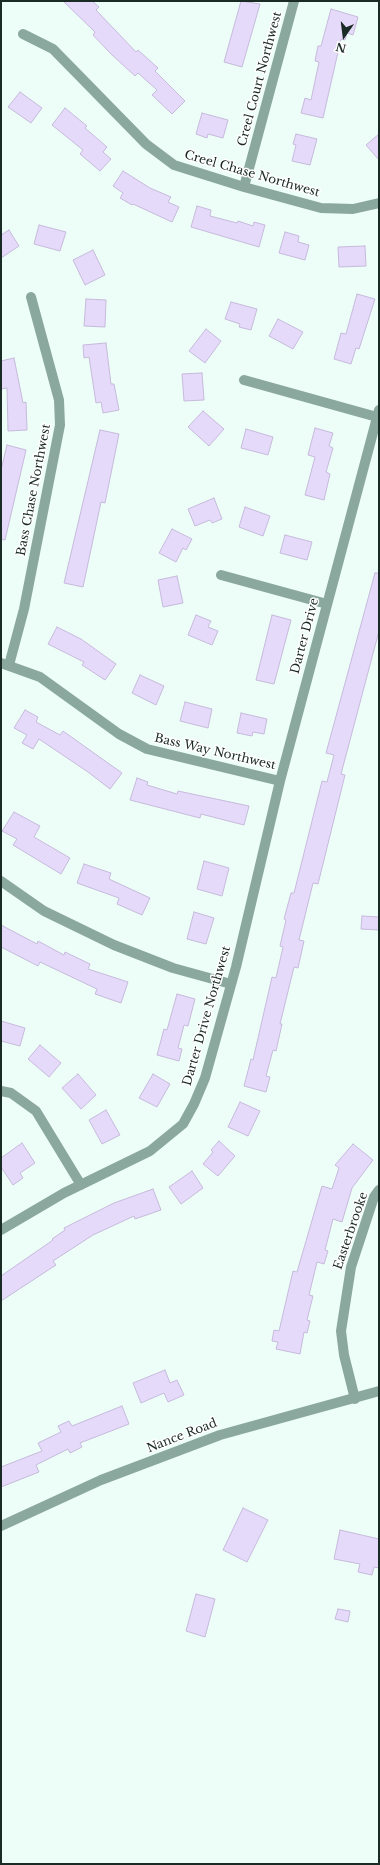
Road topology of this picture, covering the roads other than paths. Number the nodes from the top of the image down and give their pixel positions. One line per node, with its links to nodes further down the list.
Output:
1 (294, 1): 3 (street, Creel Court Northwest)
2 (23, 34): 3 (street, Creel Chase Northwest)
3 (244, 188): 4 (street, Creel Chase Northwest)
4 (379, 203)
5 (31, 297): 10 (street, Bass Chase Northwest)
6 (244, 380): 7 (street)
7 (378, 414): 9 (street, Darter Drive)
8 (221, 575): 9 (street)
9 (328, 604): 11 (street, Darter Drive)
10 (5, 664): 11 (street, Bass Way Northwest)
11 (280, 780): 12 (street, Darter Drive)
12 (259, 869): 14 (street, Darter Drive Northwest)
13 (1, 881): 14 (street)
14 (231, 984): 16 (street, Darter Drive Northwest)
15 (1, 1091): 16 (street)
16 (81, 1185): 18 (street, Darter Drive Northwest)
17 (379, 1190): 20 (street, Easterbrooke)
18 (1, 1230)
19 (379, 1392): 20 (street, Nance Road)
20 (355, 1399): 21 (street, Nance Road)
21 (1, 1526)

